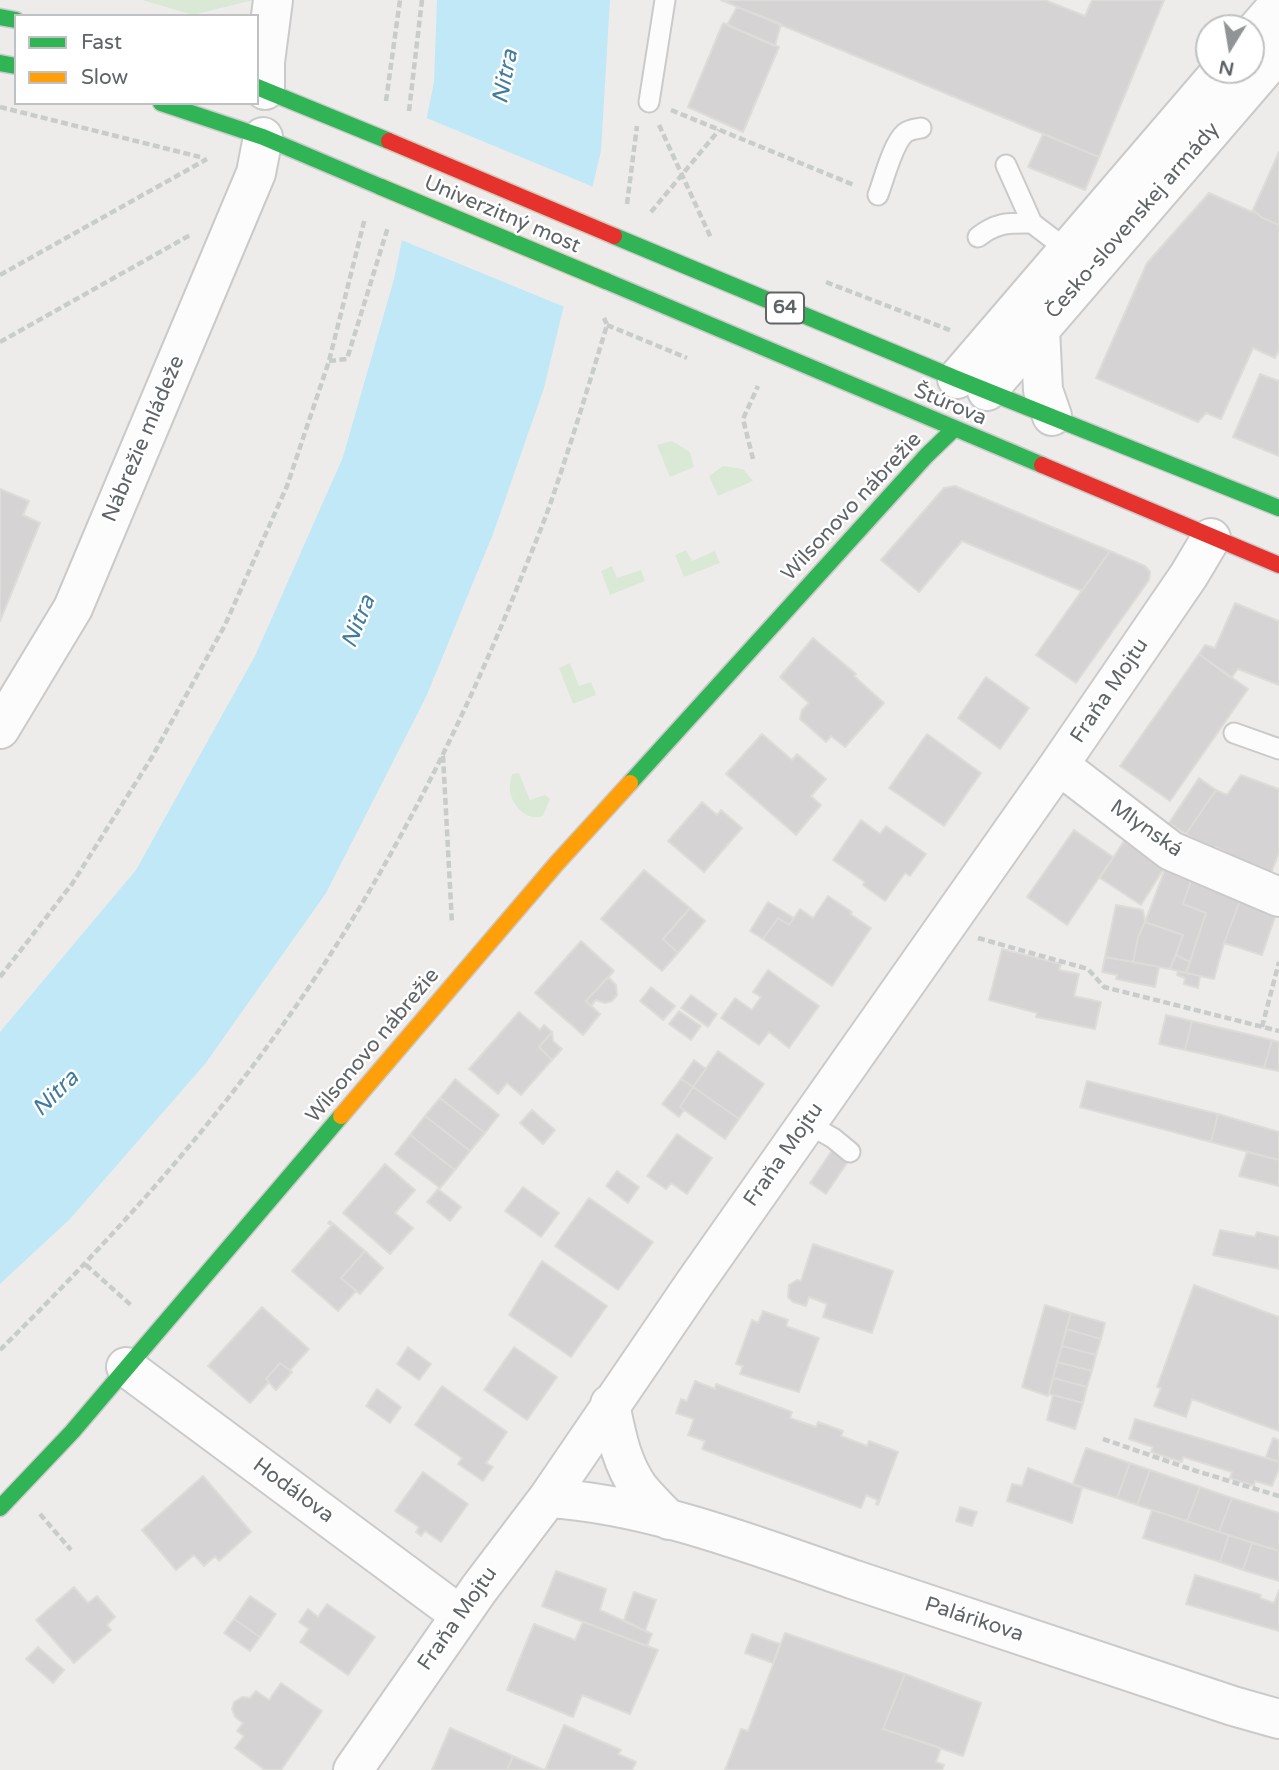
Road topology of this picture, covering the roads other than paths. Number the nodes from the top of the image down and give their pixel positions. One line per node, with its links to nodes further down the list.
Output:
1 (273, 0): 9 (street, Nábrežie mládeže)
2 (665, 0): 7 (lane)
3 (1279, 4): 4 (street)
4 (1265, 20)
5 (1279, 52): 18 (street, Česko-slovenskej armády)
6 (1210, 84): 16 (street, Česko-slovenskej armády)
7 (645, 101)
8 (174, 105): 9 (main road, 64)
9 (262, 119): 14 (main road, Univerzitný most / 64, bridge); 17 (main road, Univerzitný most / 64, bridge); 27 (street, Nábrežie mládeže)
10 (921, 128): 12 (lane)
11 (1006, 165): 13 (lane)
12 (878, 195)
13 (1032, 223): 15 (lane); 16 (lane)
14 (614, 236): 19 (main road, Štúrova / 64)
15 (978, 237)
16 (1066, 249): 19 (street, Česko-slovenskej armády)
17 (607, 281): 21 (main road, Štúrova / 64)
18 (1040, 329): 19 (street, Česko-slovenskej armády); 20 (street)
19 (968, 390): 20 (main road, Štúrova / 64)
20 (1052, 416): 23 (main road, Štúrova / 64)
21 (958, 424): 24 (main road, Štúrova / 64); 26 (main road, Wilsonovo nábrežie)
22 (872, 490): 26 (main road, Wilsonovo nábrežie)
23 (1279, 508)
24 (1211, 538): 25 (main road, Štúrova / 64); 30 (street, Fraňa Mojtu)
25 (1279, 565)
26 (782, 614): 34 (main road, Wilsonovo nábrežie)
27 (0, 729)
28 (1234, 733): 29 (lane)
29 (1279, 749)
30 (1059, 765): 31 (street, Mlynská); 32 (street, Fraňa Mojtu)
31 (1279, 897)
32 (806, 1123): 33 (lane); 35 (street, Fraňa Mojtu)
33 (850, 1152)
34 (126, 1367): 37 (main road, Wilsonovo nábrežie); 39 (street, Hodálova)
35 (610, 1404): 36 (street, Fraňa Mojtu); 38 (street)
36 (548, 1498): 38 (street, Palárikova); 39 (street, Fraňa Mojtu)
37 (0, 1508)
38 (669, 1520): 40 (street, Palárikova)
39 (460, 1615): 41 (street, Fraňa Mojtu)
40 (1279, 1719)
41 (353, 1770)

